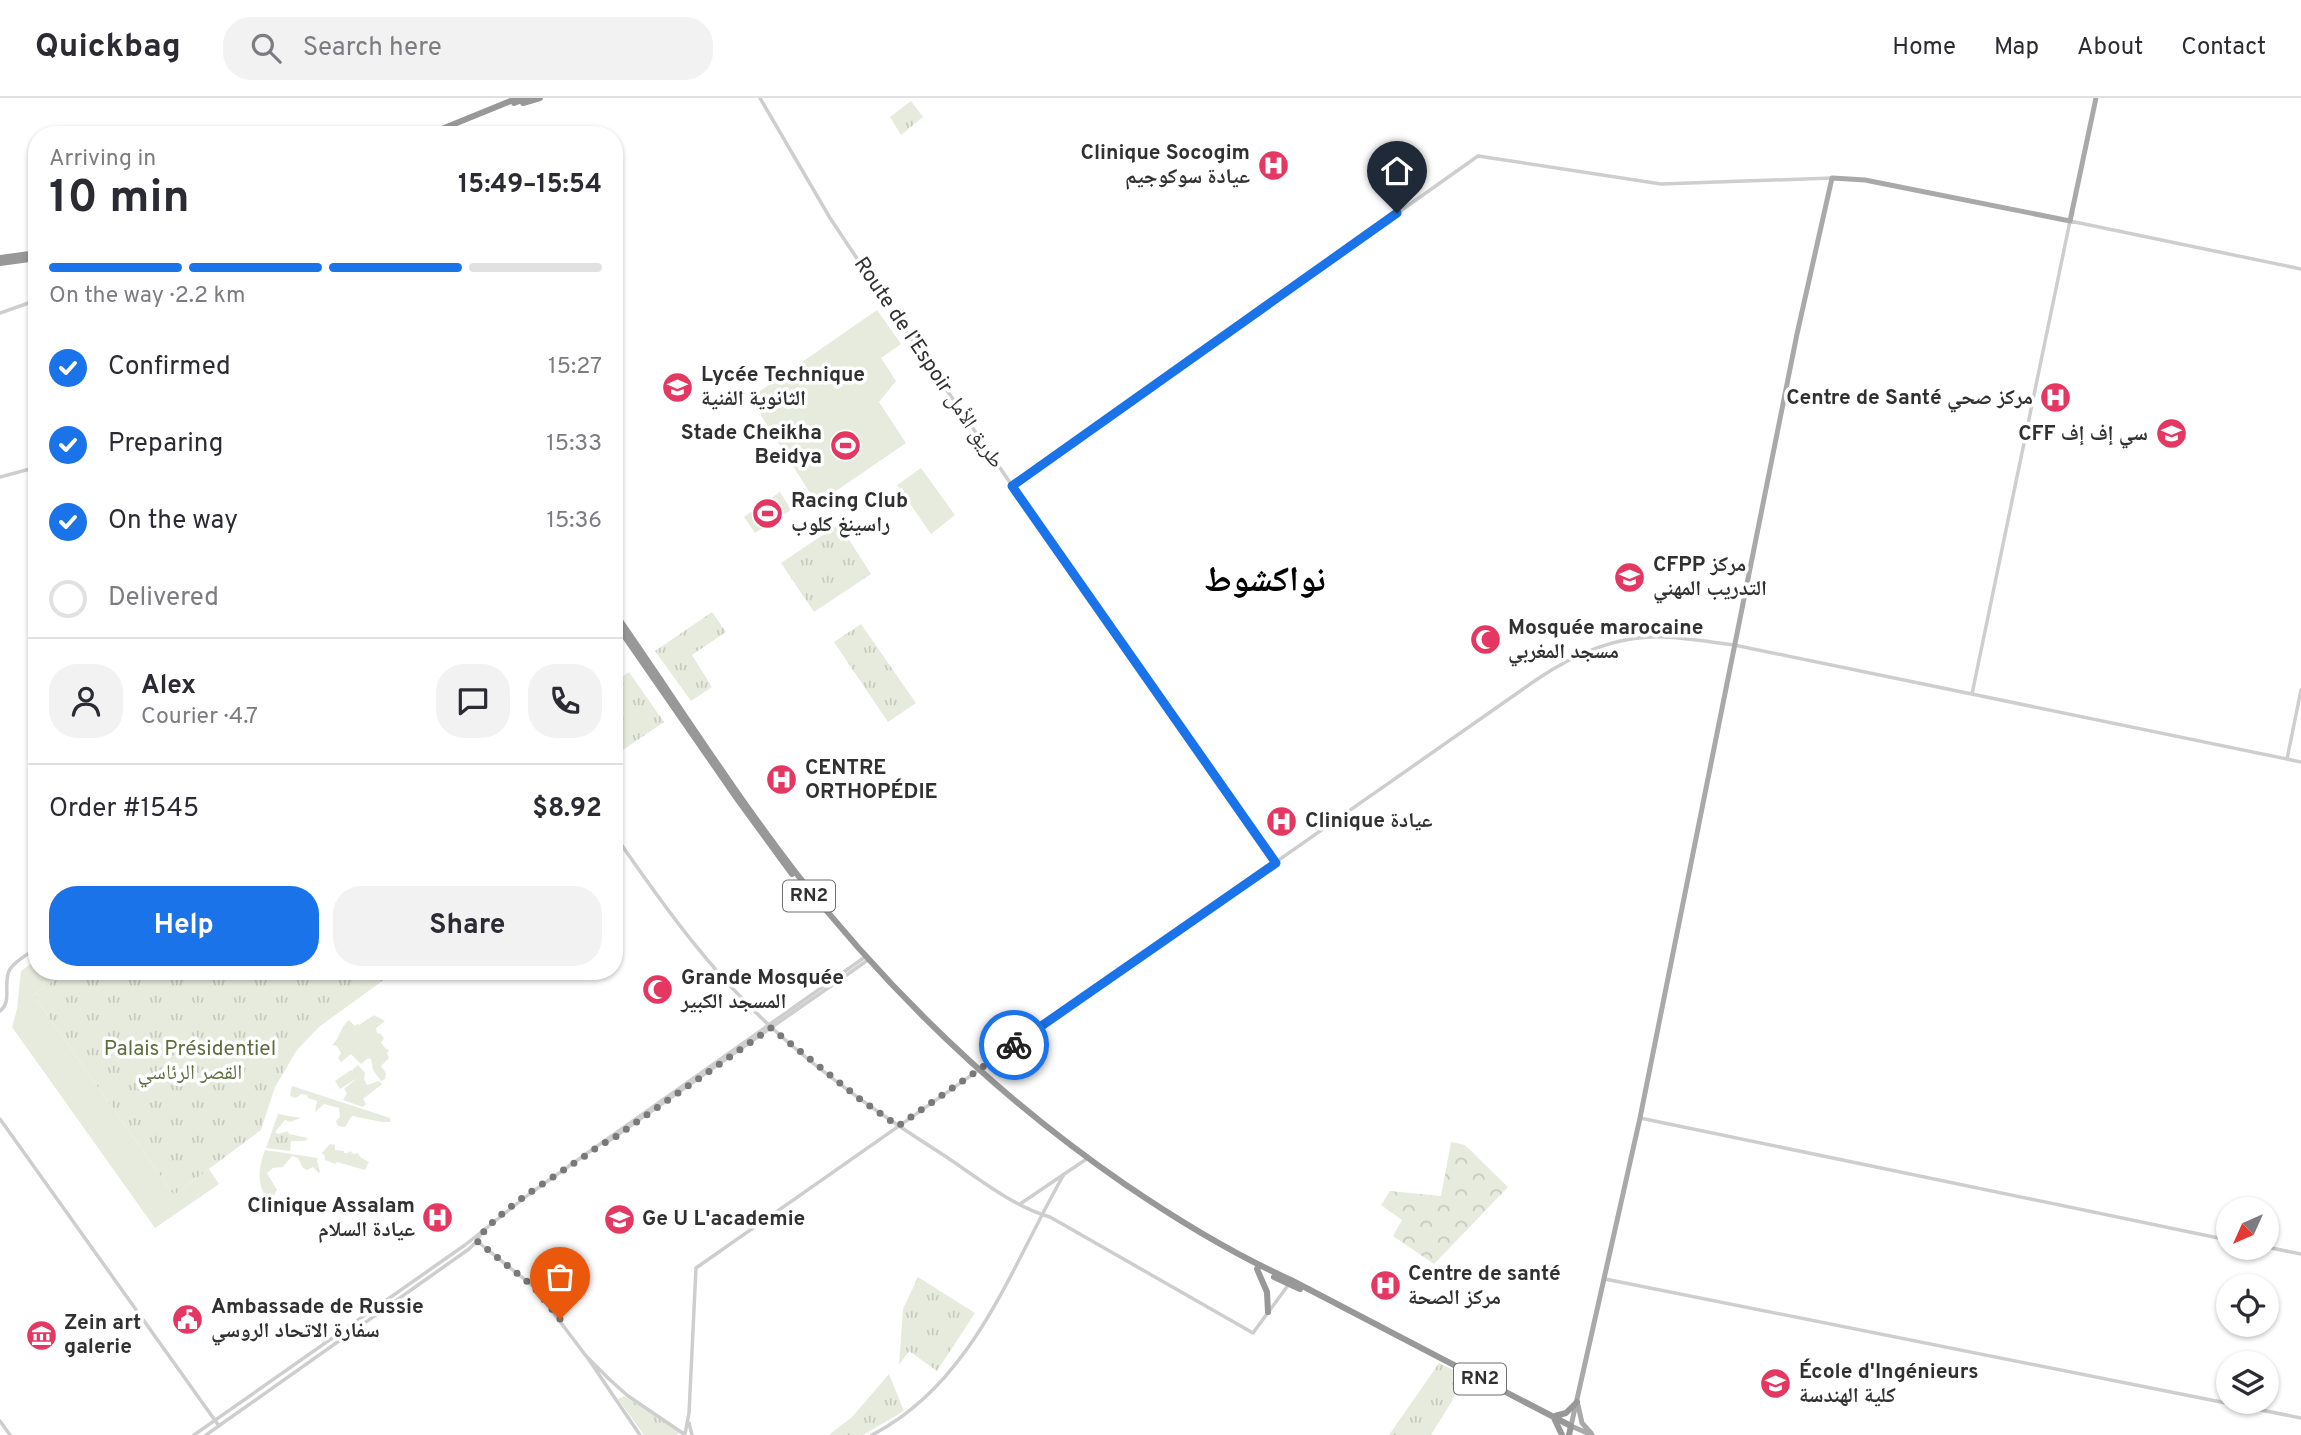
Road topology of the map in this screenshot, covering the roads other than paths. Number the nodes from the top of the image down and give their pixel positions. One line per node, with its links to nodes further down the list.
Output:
1 (504, 98): 7 (highway)
2 (527, 98): 6 (highway)
3 (540, 98): 6 (highway)
4 (760, 98): 19 (street, Route de l’Espoir طريق الأمل)
5 (2096, 98): 11 (main road)
6 (518, 100): 7 (highway); 9 (highway)
7 (491, 109): 8 (highway)
8 (449, 126)
9 (458, 126)
10 (1832, 178): 11 (main road); 19 (street); 22 (main road)
11 (2070, 221): 14 (street); 24 (street)
12 (28, 256): 13 (highway)
13 (0, 261)
14 (2301, 269)
15 (28, 303): 16 (street)
16 (0, 313)
17 (28, 469): 18 (street)
18 (0, 477)
19 (1012, 486): 28 (street, Route de l’Espoir طريق الأمل)
20 (623, 625): 30 (highway, RN2)
21 (623, 634): 30 (highway, RN2)
22 (1734, 645): 24 (street); 28 (street); 34 (main road)
23 (2301, 690): 25 (street)
24 (1972, 694): 25 (street)
25 (2287, 759): 26 (street)
26 (2301, 762)
27 (623, 847): 32 (street)
28 (1276, 863): 33 (street)
29 (28, 954): 31 (street)
30 (865, 959): 32 (street); 33 (highway, RN2)
31 (0, 1011)
32 (770, 1026): 36 (street); 42 (street)
33 (977, 1071): 36 (street); 37 (highway, RN2)
34 (1640, 1118): 41 (street); 46 (main road)
35 (0, 1119): 54 (street)
36 (898, 1126): 39 (street); 53 (street)
37 (1086, 1159): 38 (street); 45 (highway, RN2)
38 (1063, 1176): 39 (street); 40 (street)
39 (1019, 1204): 40 (street)
40 (1041, 1215): 48 (street); 64 (street)
41 (2216, 1238)
42 (475, 1240): 49 (street); 54 (street); 56 (street)
43 (2279, 1250): 44 (street)
44 (2301, 1254)
45 (1258, 1267): 47 (highway, RN2); 48 (highway)
46 (1605, 1279): 50 (main road); 52 (street)
47 (1290, 1282): 48 (street); 51 (highway, RN2)
48 (1268, 1312)
49 (586, 1356): 58 (street); 62 (street)
50 (1577, 1402): 51 (highway); 57 (main road); 67 (main road)
51 (1553, 1416): 57 (highway, RN2); 65 (highway)
52 (2301, 1418)
53 (689, 1419): 58 (street); 63 (street)
54 (215, 1420): 56 (street); 60 (street)
55 (0, 1421): 59 (street)
56 (219, 1426): 61 (street)
57 (1572, 1426): 66 (highway); 67 (main road)
58 (684, 1434): 63 (street)
59 (10, 1435)
60 (194, 1435)
61 (205, 1435)
62 (640, 1435)
63 (693, 1435)
64 (872, 1435)
65 (1562, 1435)
66 (1569, 1435)
67 (1593, 1435)

